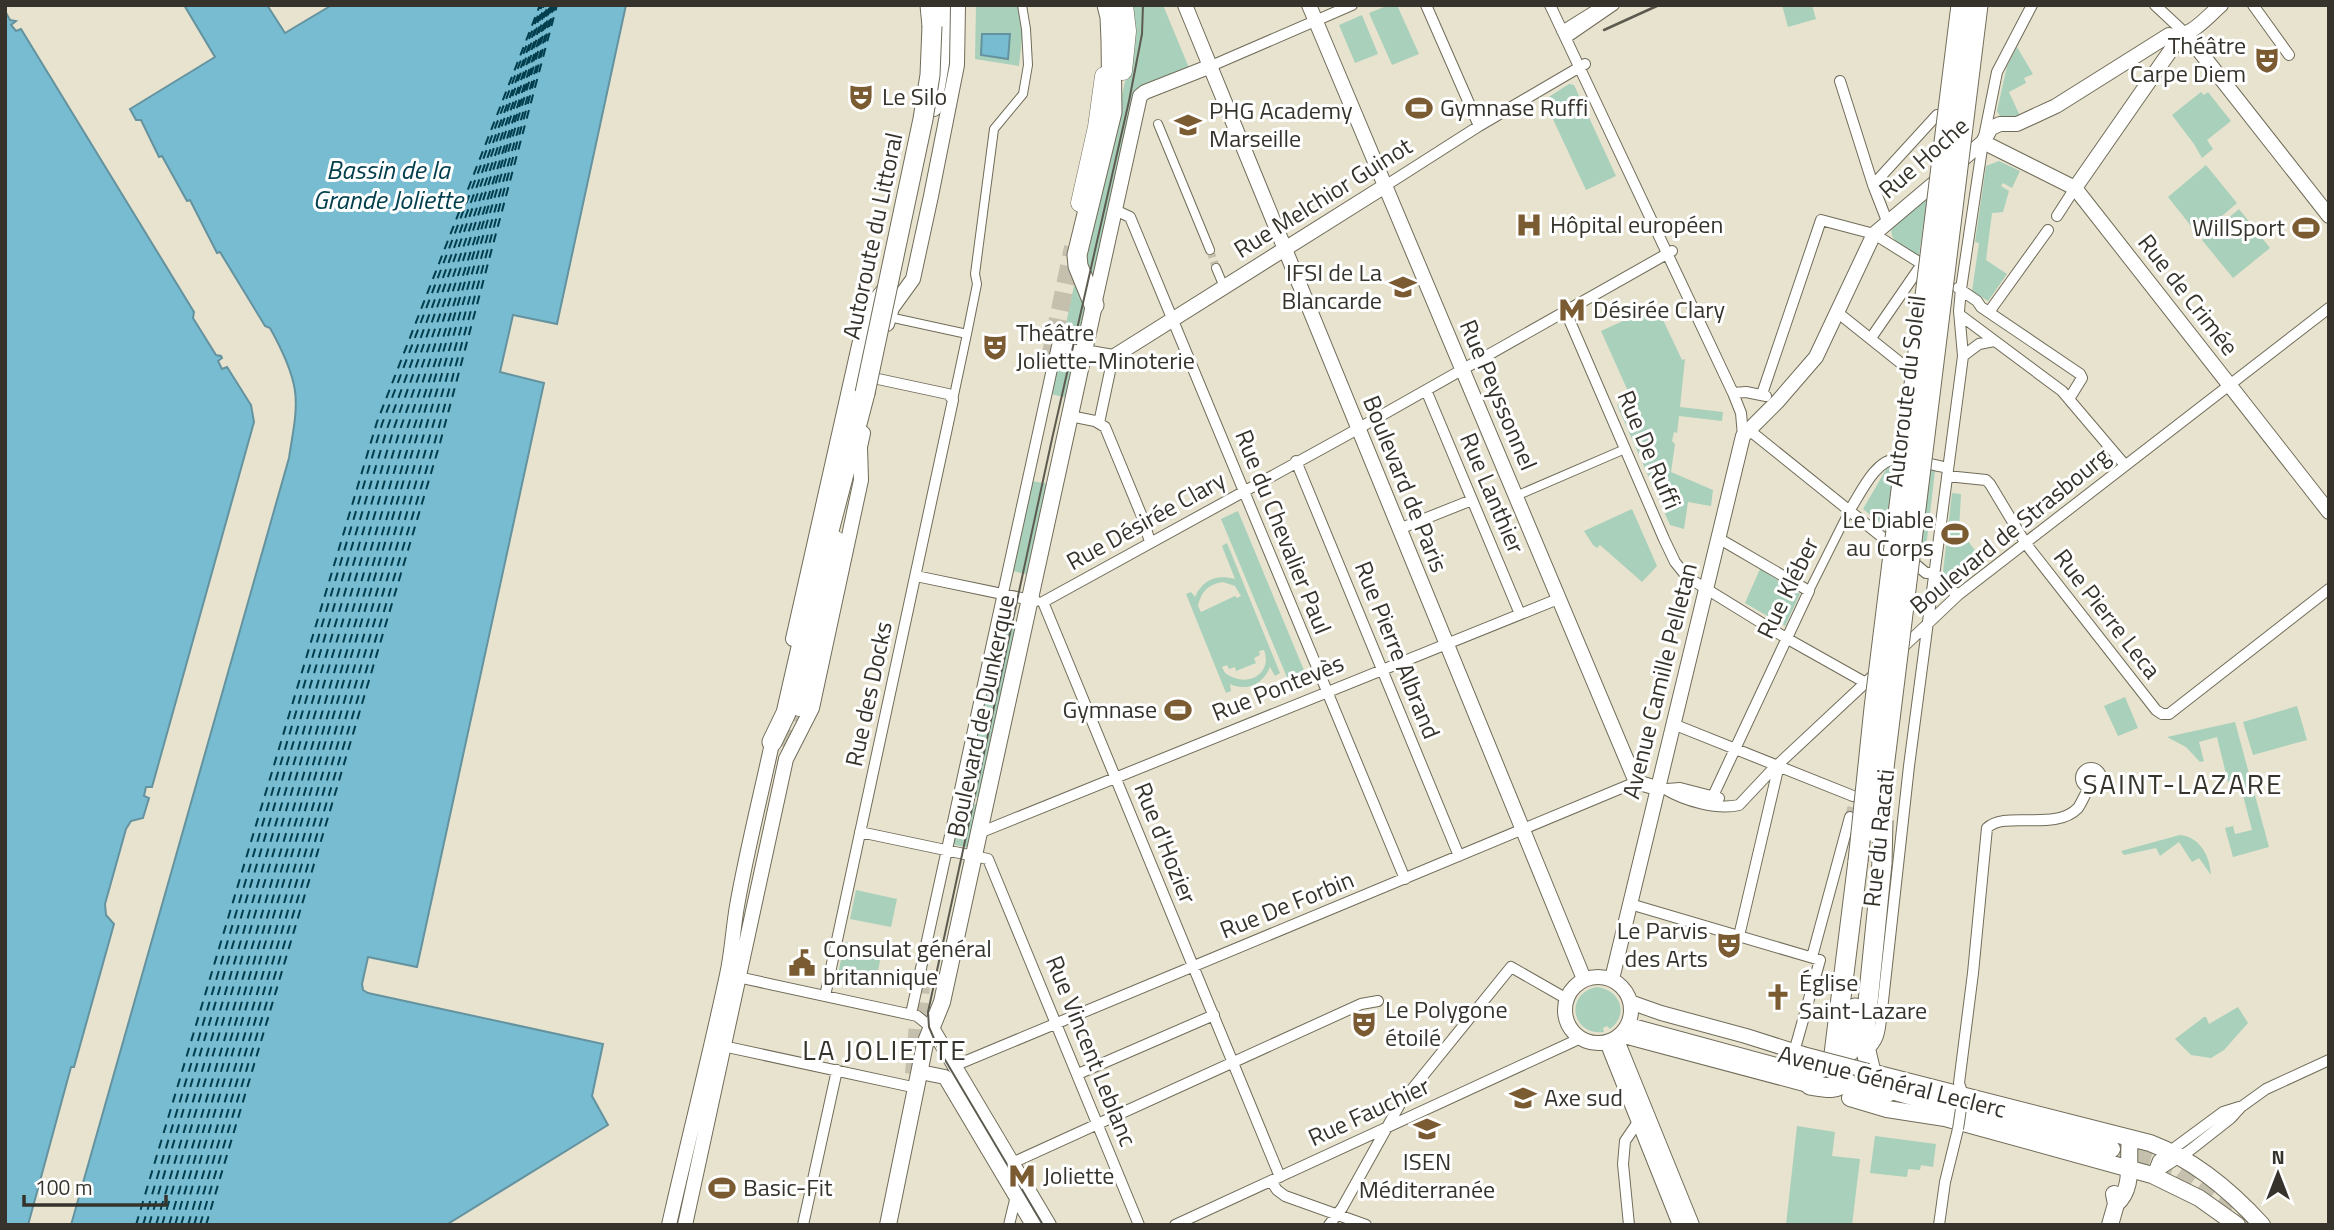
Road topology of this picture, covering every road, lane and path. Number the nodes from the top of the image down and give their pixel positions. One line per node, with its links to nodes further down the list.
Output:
1 (930, 5): 67 (highway, Autoroute du Littoral, bridge)
2 (943, 5): 65 (street)
3 (958, 5): 54 (street)
4 (1022, 5): 57 (street)
5 (1106, 5): 26 (highway)
6 (1124, 5): 26 (highway)
7 (1185, 5): 25 (street, Boulevard de Paris)
8 (1309, 5): 20 (street, Rue Peyssonnel)
9 (1352, 5): 20 (street)
10 (1426, 5): 30 (street)
11 (1550, 5): 21 (street, Avenue Camille Pelletan)
12 (1608, 5): 21 (street)
13 (1614, 5): 21 (street)
14 (1961, 5): 131 (highway, Autoroute du Soleil, bridge)
15 (1978, 5): 115 (highway, Autoroute du Soleil, bridge)
16 (2032, 5): 31 (street, Rue du Racati)
17 (2155, 5): 22 (street)
18 (2221, 5): 22 (street)
19 (2253, 5): 23 (street)
20 (1315, 21): 25 (street); 33 (street, Rue Peyssonnel)
21 (1564, 34): 24 (street, Avenue Camille Pelletan)
22 (2182, 36): 31 (street, Rue Hoche); 34 (street); 38 (street)
23 (2289, 55)
24 (1582, 65): 30 (street, Rue Melchior Guinot); 44 (street, Avenue Camille Pelletan)
25 (1211, 66): 36 (street, Boulevard de Dunkerque); 43 (street, Boulevard de Paris)
26 (1113, 71): 35 (highway); 49 (highway)
27 (1840, 81): 32 (street)
28 (1937, 115): 32 (street)
29 (1158, 124): 42 (street)
30 (1479, 126): 33 (street, Rue Melchior Guinot)
31 (1983, 142): 34 (street, Rue de Crimée); 39 (street, Rue Hoche); 48 (street, Rue du Racati)
32 (1873, 185): 39 (street)
33 (1385, 186): 43 (street, Rue Melchior Guinot); 64 (street, Rue Peyssonnel)
34 (2075, 188): 37 (street); 66 (street, Rue de Crimée)
35 (1080, 206)
36 (1115, 210): 49 (street, Boulevard de Dunkerque); 56 (street, Rue du Chevalier Paul)
37 (2057, 216)
38 (2329, 216)
39 (1887, 221): 41 (street, Rue Hoche)
40 (2048, 230): 51 (street)
41 (1874, 234): 45 (street); 53 (street, Rue Hoche); 70 (street)
42 (1210, 250)
43 (1283, 250): 47 (street, Rue Melchior Guinot); 76 (street, Boulevard de Paris)
44 (1670, 253): 52 (street, Rue Désirée Clary); 69 (street, Avenue Camille Pelletan)
45 (1922, 264): 48 (street); 58 (street)
46 (1216, 268): 47 (street)
47 (1224, 287): 56 (street, Rue Melchior Guinot)
48 (1961, 289): 51 (street); 55 (street, Rue du Racati)
49 (1094, 305): 60 (main road, Boulevard de Dunkerque)
50 (2329, 308): 66 (street, Boulevard de Strasbourg)
51 (1985, 309): 55 (street); 71 (street)
52 (1565, 310): 64 (street, Rue Désirée Clary); 78 (street, Rue De Ruffi)
53 (1837, 312): 58 (street); 73 (street, Rue Hoche)
54 (889, 317): 57 (street); 67 (street)
55 (1963, 317): 59 (street); 61 (street, Rue du Racati)
56 (1173, 319): 62 (street, Rue Melchior Guinot); 82 (street, Rue du Chevalier Paul)
57 (967, 334): 72 (street)
58 (1871, 338): 63 (street)
59 (1994, 341): 61 (street); 71 (street)
60 (1084, 352): 62 (street); 74 (main road, Boulevard de Dunkerque); 97 (street, Boulevard de Dunkerque)
61 (1963, 356): 81 (street, Rue du Racati)
62 (1113, 358): 75 (street)
63 (1902, 364)
64 (1462, 369): 68 (street, Rue Désirée Clary); 83 (street, Rue Peyssonnel)
65 (853, 373): 67 (street); 110 (street)
66 (2229, 384): 80 (street, Boulevard de Strasbourg); 86 (street, Rue de Crimée)
67 (870, 386): 72 (street); 87 (highway, Autoroute du Littoral); 137 (street)
68 (1426, 390): 76 (street, Rue Désirée Clary); 84 (street, Rue Lanthier)
69 (1733, 393): 70 (street); 77 (street, Avenue Camille Pelletan)
70 (1762, 394): 73 (street)
71 (2069, 399): 80 (street)
72 (953, 400): 93 (street, Rue des Docks)
73 (1778, 401): 77 (street, Rue Hoche)
74 (1070, 416): 75 (street); 100 (main road, Boulevard de Dunkerque)
75 (1099, 423): 90 (street)
76 (1358, 428): 79 (street, Rue Désirée Clary); 88 (street, Boulevard de Paris)
77 (1746, 433): 85 (street); 89 (street, Avenue Camille Pelletan)
78 (1625, 449): 83 (street); 95 (street, Rue De Ruffi)
79 (1296, 461): 82 (street, Rue Désirée Clary); 105 (street, Rue Pierre Albrand)
80 (2124, 464): 91 (street, Boulevard de Strasbourg)
81 (1947, 472): 85 (street, Rue Kléber); 91 (street, Rue Pierre Leca); 92 (street, Rue du Racati)
82 (1243, 491): 90 (street, Rue Désirée Clary); 107 (street, Rue du Chevalier Paul)
83 (1516, 496): 99 (street, Rue Peyssonnel)
84 (1472, 500): 88 (street); 101 (street, Rue Lanthier)
85 (1849, 511): 92 (street); 96 (street, Rue Kléber)
86 (2329, 512)
87 (835, 522): 108 (highway); 110 (highway, Autoroute du Littoral)
88 (1399, 529): 104 (street, Boulevard de Paris)
89 (1718, 538): 95 (street, Avenue Camille Pelletan); 96 (street)
90 (1150, 542): 100 (street, Rue Désirée Clary)
91 (2026, 544): 94 (street, Rue Pierre Leca); 98 (street, Boulevard de Strasbourg)
92 (1935, 573): 98 (street); 102 (street, Rue du Racati)
93 (916, 576): 97 (street); 125 (street, Rue des Docks)
94 (2329, 589)
95 (1709, 591): 103 (street, Rue De Ruffi); 109 (street, Avenue Camille Pelletan)
96 (1809, 591): 103 (street, Rue Kléber)
97 (1003, 594): 100 (street); 128 (street, Boulevard de Dunkerque)
98 (1958, 594): 102 (street, Boulevard de Strasbourg)
99 (1558, 599): 101 (street, Rue Pontevès); 114 (street, Rue Peyssonnel)
100 (1036, 601): 113 (street, Rue d'Hozier); 126 (main road, Boulevard de Dunkerque)
101 (1520, 614): 104 (street, Rue Pontevès)
102 (1927, 625): 106 (street, Boulevard de Strasbourg); 123 (street, Rue du Racati)
103 (1786, 638): 106 (street, Rue De Ruffi); 111 (street, Rue Kléber)
104 (1446, 642): 105 (street, Rue Pontevès); 124 (street, Boulevard de Paris)
105 (1383, 668): 107 (street, Rue Pontevès); 130 (street, Rue Pierre Albrand)
106 (1866, 683): 112 (street, Boulevard de Strasbourg)
107 (1326, 692): 113 (street, Rue Pontevès); 132 (street, Rue du Chevalier Paul)
108 (799, 707)
109 (1673, 724): 111 (street); 116 (street, Avenue Camille Pelletan)
110 (772, 742): 137 (street)
111 (1735, 748): 112 (street); 118 (street, Rue Kléber)
112 (1779, 765): 119 (street); 120 (street, Boulevard de Strasbourg); 134 (street)
113 (1115, 778): 126 (street, Rue Pontevès); 136 (street, Rue d'Hozier)
114 (1636, 782): 116 (street); 124 (street, Rue De Forbin)
115 (1883, 783): 127 (highway, bridge); 131 (highway, bridge)
116 (1661, 788): 118 (street); 120 (street); 133 (street, Avenue Camille Pelletan)
117 (2089, 788): 161 (street)
118 (1713, 796): 120 (street)
119 (1853, 796)
120 (1730, 805)
121 (1892, 813): 123 (street)
122 (1850, 817): 135 (street)
123 (1904, 817): 154 (street, Rue du Racati)
124 (1522, 830): 130 (street, Rue De Forbin); 138 (street, Boulevard de Paris)
125 (860, 832): 128 (street); 140 (street, Rue des Docks)
126 (979, 833): 129 (main road, Boulevard de Dunkerque)
127 (1876, 833)
128 (947, 851): 129 (street); 144 (street, Boulevard de Dunkerque)
129 (974, 856): 147 (street, Rue Vincent Leblanc); 148 (main road, Boulevard de Dunkerque)
130 (1459, 856): 132 (street, Rue De Forbin)
131 (1872, 862): 146 (highway); 154 (highway); 154 (highway)
132 (1405, 879): 136 (street, Rue De Forbin)
133 (1630, 904): 134 (street); 139 (street, Avenue Camille Pelletan)
134 (1739, 936): 135 (street)
135 (1812, 957): 156 (street)
136 (1193, 967): 145 (street, Rue d'Hozier); 147 (street, Rue De Forbin)
137 (733, 976): 140 (street); 151 (street)
138 (1584, 979): 139 (street); 141 (street)
139 (1612, 979): 143 (street)
140 (825, 996): 144 (street)
141 (1567, 999): 150 (street); 164 (street)
142 (1378, 1001): 153 (street)
143 (1630, 1002): 149 (street); 156 (street)
144 (911, 1014): 148 (street)
145 (1214, 1015): 153 (street, Rue d'Hozier); 158 (street)
146 (1862, 1022)
147 (1058, 1023): 155 (street, Rue De Forbin); 158 (street, Rue Vincent Leblanc)
148 (932, 1028): 155 (street); 159 (main road, Boulevard de Dunkerque)
149 (1618, 1035): 150 (street); 156 (street, Avenue Général Leclerc); 162 (street); 188 (street)
150 (1581, 1038): 164 (street, Rue Fauchier)
151 (718, 1045): 157 (street); 175 (street); 176 (street)
152 (2329, 1060): 167 (street)
153 (1233, 1061): 163 (street); 171 (street, Rue d'Hozier)
154 (1861, 1064): 156 (street, bridge); 156 (highway); 161 (highway)
155 (954, 1066): 168 (street)
156 (1803, 1066): 160 (highway)
157 (837, 1070): 159 (street); 177 (street)
158 (1078, 1074): 163 (street, Rue Vincent Leblanc)
159 (918, 1080): 172 (street); 178 (main road, Boulevard de Dunkerque)
160 (1840, 1084): 161 (street, Avenue Général Leclerc); 169 (main road, Avenue Général Leclerc)
161 (1958, 1101): 165 (main road, Avenue Général Leclerc); 166 (main road); 189 (street, bridge)
162 (1638, 1122): 186 (street); 187 (street)
163 (1098, 1123): 168 (street); 182 (street, Rue Vincent Leblanc)
164 (1387, 1127): 171 (street, Rue Fauchier); 173 (street)
165 (2130, 1138): 167 (main road, Avenue Général Leclerc); 169 (main road)
166 (2112, 1149)
167 (2171, 1154): 170 (street); 170 (street); 191 (main road, Avenue Général Leclerc)
168 (1012, 1163): 181 (street)
169 (2126, 1168): 170 (main road, Avenue Général Leclerc); 174 (main road)
170 (2152, 1175): 190 (main road, Avenue Général Leclerc)
171 (1275, 1179): 173 (street); 183 (street, Rue Fauchier)
172 (1016, 1196): 179 (street); 180 (street)
173 (1336, 1215): 184 (street); 185 (street)
174 (2109, 1224)
175 (669, 1225)
176 (685, 1225)
177 (803, 1225)
178 (888, 1225)
179 (1009, 1225)
180 (1033, 1225)
181 (1049, 1225)
182 (1139, 1225)
183 (1175, 1225)
184 (1329, 1225)
185 (1366, 1225)
186 (1629, 1225)
187 (1680, 1225)
188 (1692, 1225)
189 (1939, 1225)
190 (2237, 1225)
191 (2262, 1225)

